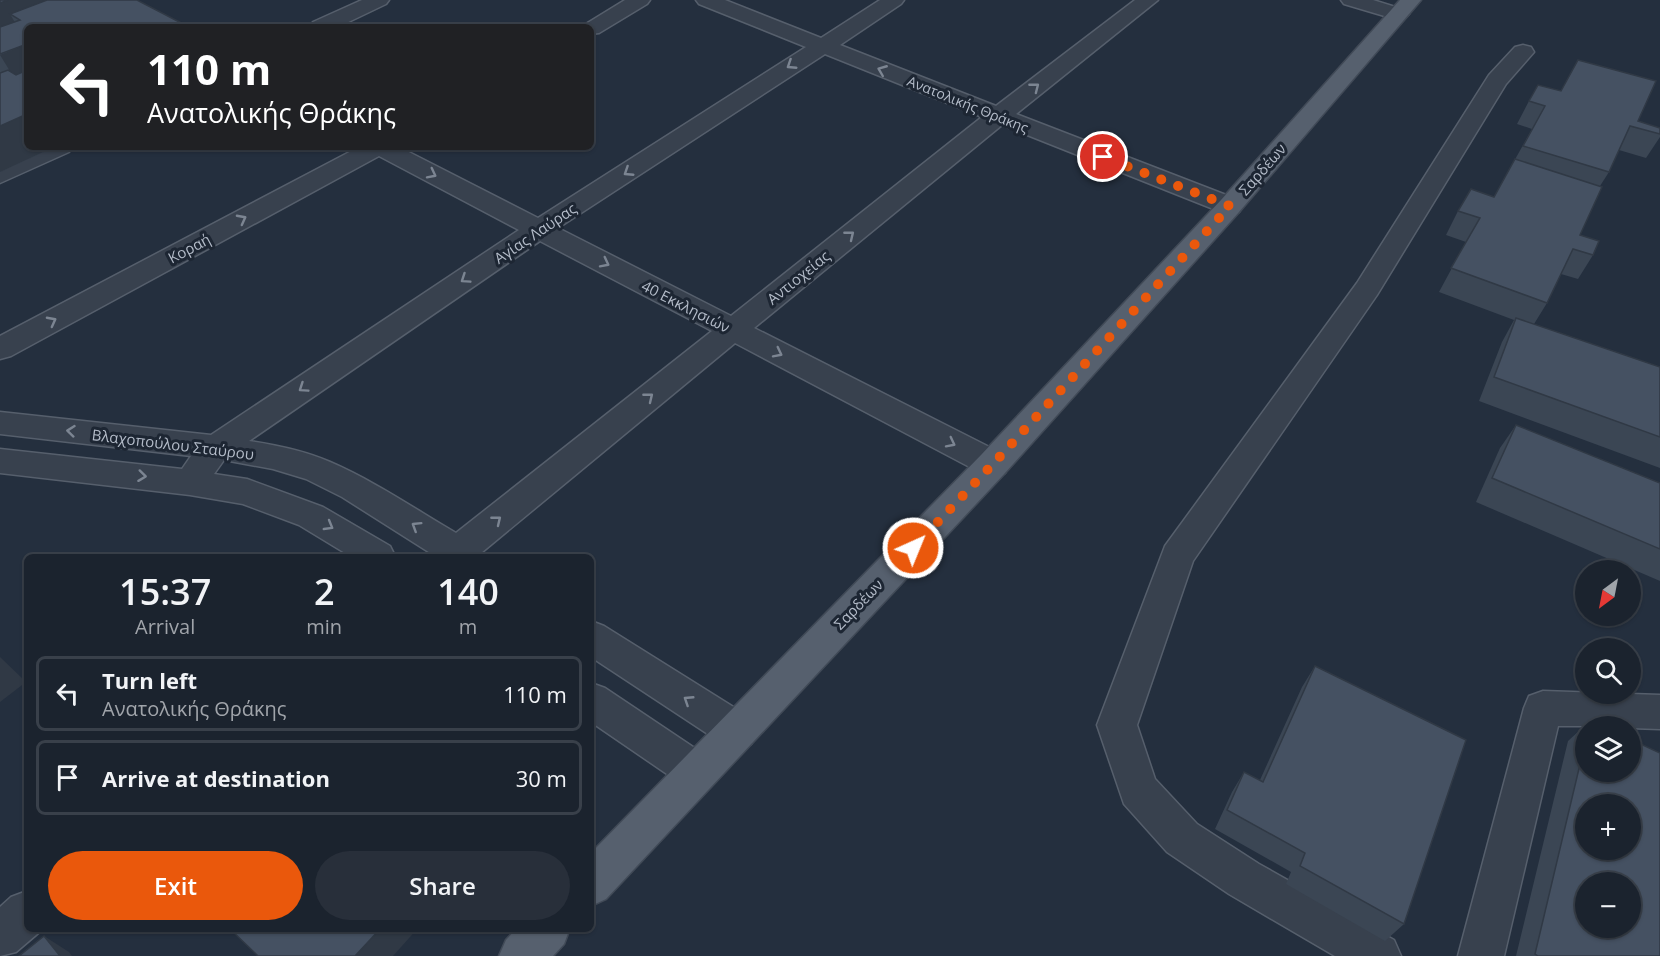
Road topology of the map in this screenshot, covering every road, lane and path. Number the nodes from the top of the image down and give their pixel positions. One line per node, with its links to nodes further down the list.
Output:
1 (379, 0): 8 (street)
2 (640, 0): 9 (street)
3 (706, 0): 10 (street, Ανατολικής Θράκης)
4 (894, 0): 10 (street, Αγίας Λαύρας)
5 (1148, 0): 12 (street, Αντιοχείας, one-way to 5)
6 (1351, 0): 7 (street)
7 (1404, 7): 17 (main road, Σαρδέων)
8 (327, 24)
9 (594, 26)
10 (822, 45): 12 (street, Ανατολικής Θράκης, one-way to 10); 18 (street, Αγίας Λαύρας, one-way to 18)
11 (1523, 52): 39 (street)
12 (998, 116): 17 (street, Ανατολικής Θράκης); 19 (street, Αντιοχείας, one-way to 12)
13 (54, 150): 16 (street)
14 (373, 150): 20 (street, Κοραή, one-way to 14)
15 (385, 150): 18 (street, 40 Εκκλησιών, one-way to 18)
16 (0, 175)
17 (1230, 206): 24 (main road, Σαρδέων)
18 (539, 230): 19 (street, 40 Εκκλησιών, one-way to 19); 22 (street, Αγίας Λαύρας, one-way to 22)
19 (733, 330): 24 (street, 40 Εκκλησιών, one-way to 24); 28 (street, Αντιοχείας, one-way to 19)
20 (0, 349)
21 (0, 423): 22 (street, Βλαχοπούλου Σταύρου, one-way to 21)
22 (216, 447): 25 (street, Αγίας Λαύρας); 27 (street, Βλαχοπούλου Σταύρου, one-way to 22)
23 (0, 461): 25 (street, one-way to 25)
24 (993, 464): 32 (main road, Σαρδέων)
25 (190, 482): 26 (street, one-way to 26)
26 (375, 554)
27 (456, 554)
28 (459, 554)
29 (594, 639): 32 (street, one-way to 29)
30 (594, 702): 33 (street)
31 (1660, 712): 40 (street)
32 (737, 731): 33 (main road, Σαρδέων)
33 (698, 772): 34 (main road, Σαρδέων)
34 (594, 881)
35 (24, 916): 37 (street)
36 (544, 932): 38 (main road)
37 (0, 936)
38 (522, 956)
39 (1378, 956)
40 (1481, 956)

